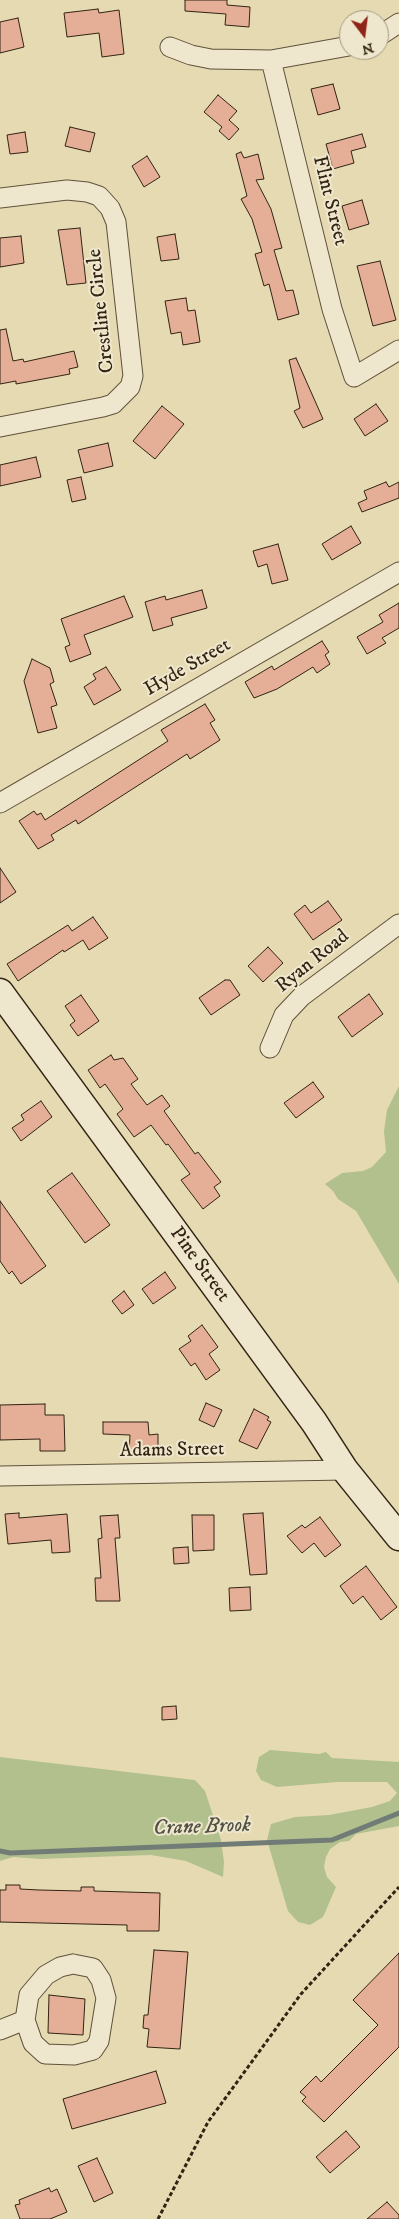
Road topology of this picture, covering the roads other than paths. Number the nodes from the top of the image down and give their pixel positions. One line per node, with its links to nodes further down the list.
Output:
1 (170, 47): 3 (street)
2 (339, 48): 3 (street)
3 (271, 60): 5 (street, Flint Street)
4 (0, 198): 6 (street, Crestline Circle)
5 (399, 350)
6 (0, 427)
7 (399, 572): 8 (street, Hyde Street)
8 (0, 803)
9 (399, 924): 11 (street, Ryan Road)
10 (0, 992): 12 (street, Pine Street)
11 (270, 1048)
12 (345, 1470): 13 (street, Adams Street); 14 (street, Pine Street)
13 (0, 1476)
14 (399, 1538)
15 (25, 2020): 15 (street); 16 (street)
16 (0, 2030)

